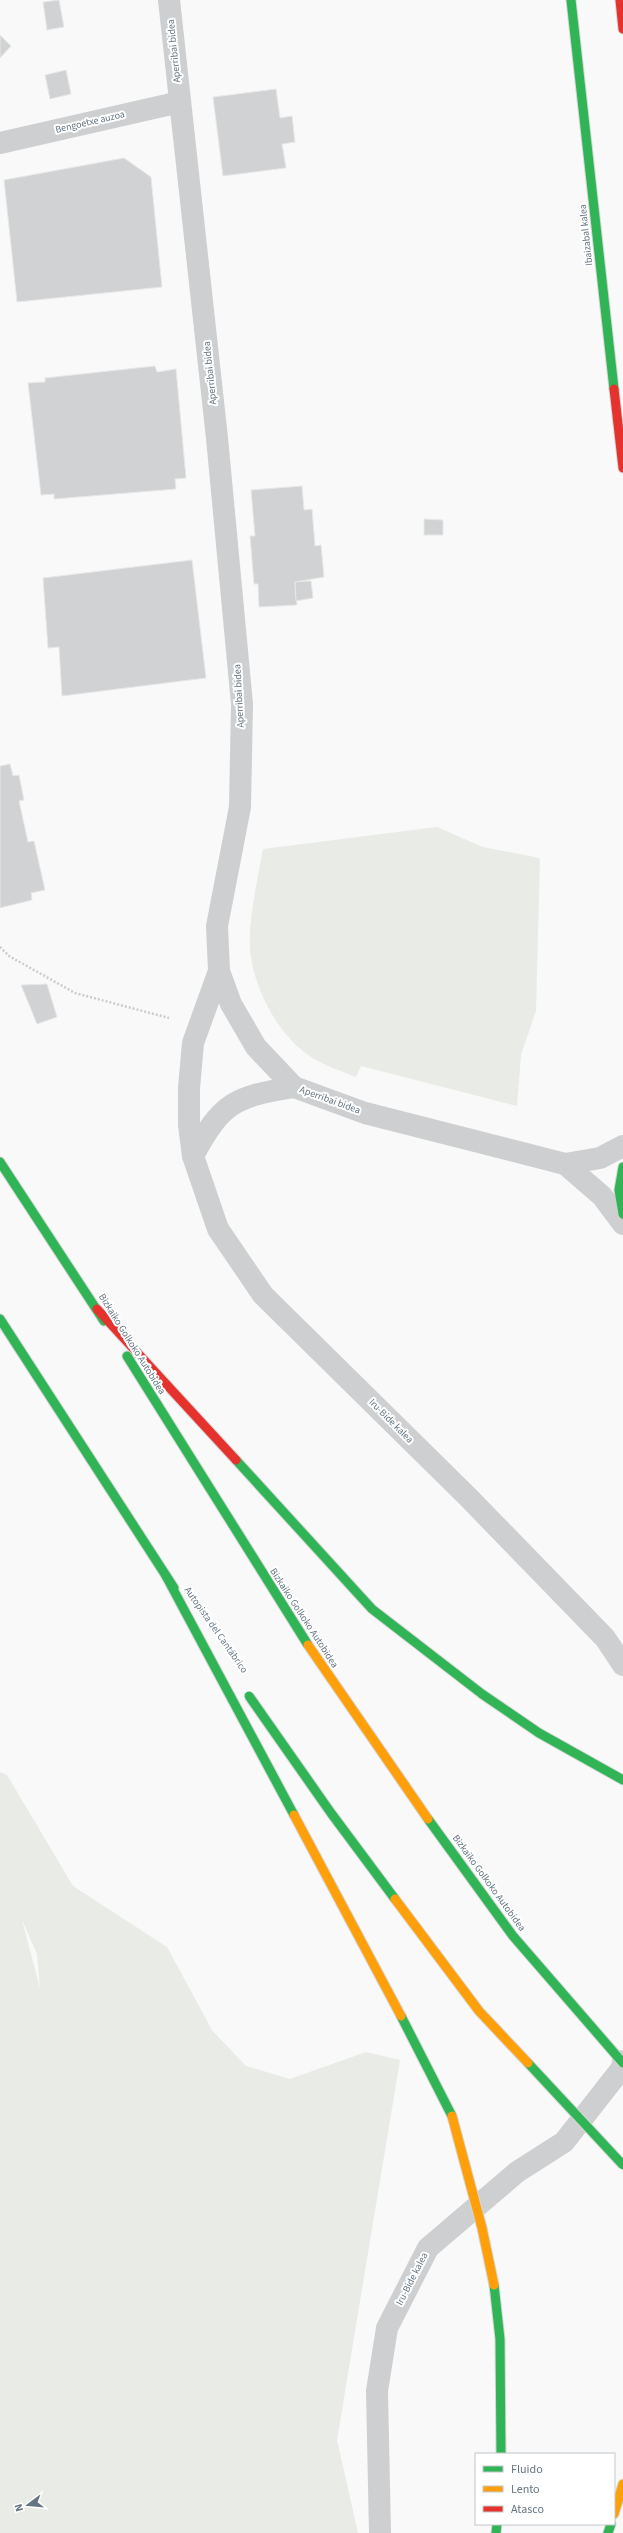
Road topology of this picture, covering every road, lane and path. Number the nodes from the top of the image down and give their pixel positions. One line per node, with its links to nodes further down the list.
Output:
1 (169, 0): 5 (street, Aperribai bidea)
2 (570, 0): 7 (highway, Ibaizabal kalea)
3 (620, 0): 4 (highway)
4 (623, 29)
5 (180, 102): 6 (street, Bengoetxe auzoa); 9 (street, Aperribai bidea)
6 (0, 143)
7 (623, 468)
8 (0, 947): 10 (path)
9 (219, 971): 10 (street, Iru-Bide kalea); 11 (street, Aperribai bidea)
10 (198, 1026): 13 (street, Iru-Bide kalea)
11 (294, 1087): 13 (street); 15 (street, Aperribai bidea)
12 (623, 1146): 15 (street)
13 (193, 1156): 23 (street, Iru-Bide kalea)
14 (0, 1162): 19 (highway, Bizkaiko Golkoko Autobidea)
15 (565, 1164): 18 (street)
16 (623, 1167): 17 (highway)
17 (623, 1214)
18 (623, 1224)
19 (97, 1309): 25 (highway); 26 (highway, Bizkaiko Golkoko Autobidea, bridge)
20 (0, 1319): 21 (highway)
21 (166, 1576): 22 (highway, Autopista del Cantábrico); 28 (highway, bridge)
22 (218, 1652)
23 (623, 1665)
24 (247, 1693): 27 (highway, bridge)
25 (623, 1780)
26 (623, 2062): 31 (street, Iru-Bide kalea)
27 (623, 2165)
28 (501, 2453)
29 (623, 2484): 30 (highway)
30 (615, 2511)
31 (380, 2533)

